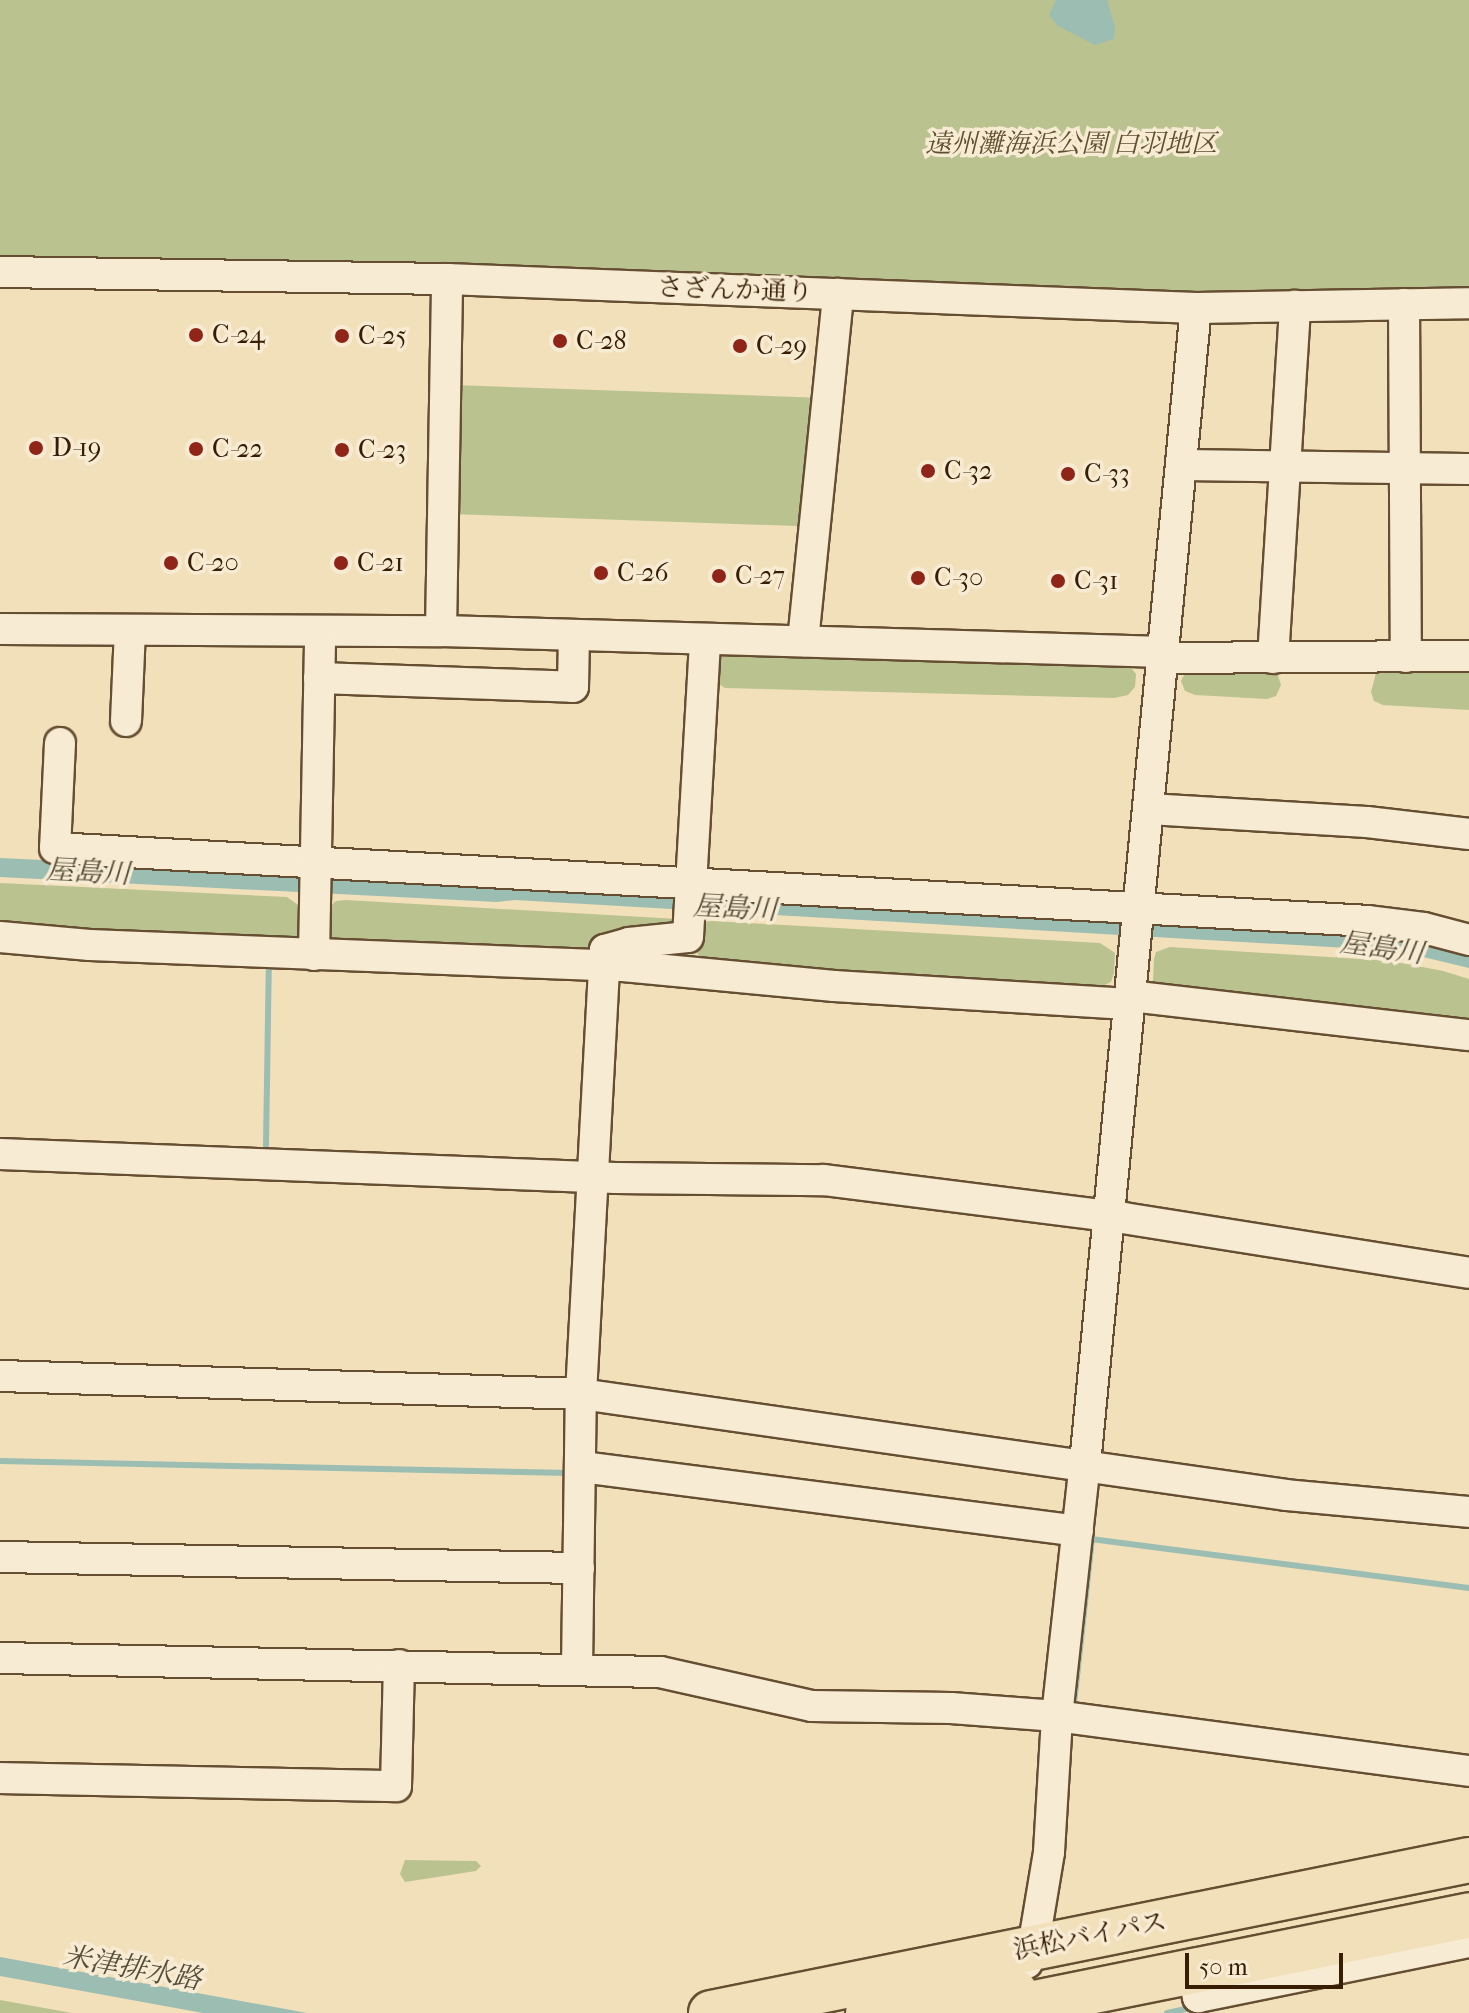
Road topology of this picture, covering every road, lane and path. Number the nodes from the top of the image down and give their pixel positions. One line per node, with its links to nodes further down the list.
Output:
1 (0, 272): 2 (street, さざんか通り)
2 (447, 279): 3 (street, さざんか通り); 15 (street)
3 (838, 294): 7 (street, さざんか通り); 18 (street)
4 (1469, 303): 5 (street, さざんか通り)
5 (1404, 304): 6 (street, さざんか通り); 10 (street)
6 (1295, 306): 7 (street, さざんか通り); 9 (street)
7 (1196, 308): 8 (street)
8 (1181, 465): 9 (street); 19 (street)
9 (1285, 467): 10 (street); 22 (street)
10 (1405, 468): 11 (street); 21 (street)
11 (1469, 469)
12 (0, 629): 13 (street)
13 (130, 630): 14 (street); 24 (street)
14 (320, 631): 15 (street); 23 (street)
15 (441, 631): 16 (street)
16 (574, 635): 17 (street); 23 (street)
17 (705, 639): 18 (street); 29 (street)
18 (803, 641): 19 (street)
19 (1163, 655): 22 (street); 26 (street)
20 (1469, 656): 21 (street)
21 (1406, 657): 22 (street)
22 (1273, 658)
23 (319, 678): 28 (street)
24 (126, 721)
25 (60, 743): 28 (street)
26 (1149, 809): 27 (street); 30 (street)
27 (1469, 834)
28 (316, 875): 29 (street); 33 (street)
29 (690, 897): 30 (street); 34 (street)
30 (1139, 911): 32 (street); 35 (street)
31 (0, 937): 33 (street)
32 (1469, 940)
33 (314, 955): 34 (street)
34 (604, 966): 35 (street); 38 (street)
35 (1131, 1000): 36 (street); 39 (street)
36 (1469, 1035)
37 (0, 1154): 38 (street)
38 (592, 1176): 39 (street); 42 (street)
39 (1110, 1216): 40 (street); 43 (street)
40 (1469, 1273)
41 (0, 1376): 42 (street)
42 (581, 1394): 43 (street); 44 (street)
43 (1085, 1464): 45 (street); 46 (street)
44 (582, 1467): 46 (street); 48 (street)
45 (1469, 1512)
46 (1078, 1531): 52 (street)
47 (0, 1557): 48 (street)
48 (579, 1568): 51 (street)
49 (0, 1658): 50 (street)
50 (399, 1665): 51 (street); 54 (street)
51 (577, 1669): 52 (street)
52 (1057, 1716): 53 (street); 57 (street)
53 (1469, 1771)
54 (0, 1778)
55 (1469, 1860): 57 (highway, 浜松バイパス)
56 (1466, 1925): 57 (highway, 浜松バイパス); 57 (highway)
57 (1012, 1990): 58 (highway, 浜松バイパス); 59 (highway)
58 (711, 2013)
59 (868, 2013)

